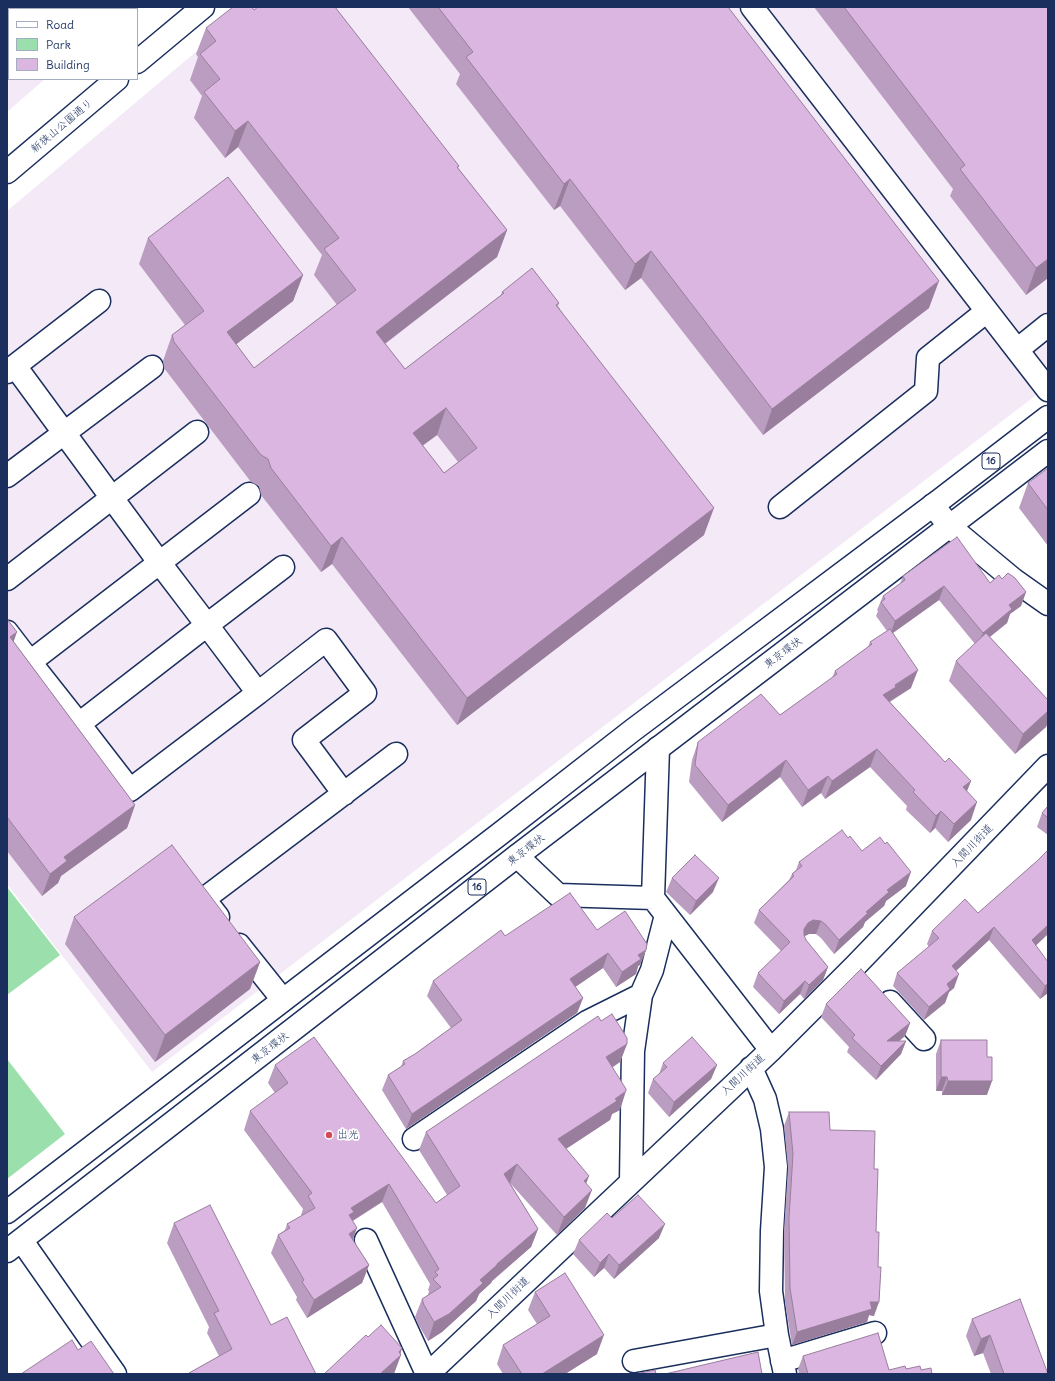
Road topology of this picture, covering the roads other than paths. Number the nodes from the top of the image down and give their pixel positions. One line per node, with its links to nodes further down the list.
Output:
1 (203, 7): 3 (main road)
2 (752, 7): 7 (main road)
3 (138, 61)
4 (116, 80): 5 (main road, 新狭山公園通り)
5 (7, 172)
6 (99, 301): 11 (main road)
7 (987, 311): 9 (main road); 21 (main road)
8 (1048, 325): 9 (main road)
9 (1017, 350): 12 (main road)
10 (152, 367): 15 (main road)
11 (11, 369): 15 (main road)
12 (1048, 390)
13 (1048, 416): 20 (main road, 16)
14 (197, 432): 19 (main road)
15 (64, 433): 17 (main road); 19 (main road)
16 (1048, 451): 22 (main road, 東京環状 / 16)
17 (7, 476)
18 (248, 494): 23 (main road)
19 (112, 498): 23 (main road); 25 (main road)
20 (933, 505): 22 (main road); 43 (main road, 16)
21 (780, 507)
22 (949, 526): 26 (main road); 32 (main road, 東京環状 / 16)
23 (159, 562): 27 (main road); 29 (main road)
24 (283, 567): 27 (main road)
25 (7, 579)
26 (1048, 604)
27 (207, 624): 30 (main road); 31 (main road)
28 (7, 632): 29 (main road)
29 (30, 662): 31 (main road)
30 (258, 693): 31 (main road); 35 (main road)
31 (79, 724)
32 (658, 748): 36 (main road, 東京環状 / 16); 37 (main road)
33 (396, 754): 35 (main road)
34 (1048, 766): 40 (main road, 入間川街道)
35 (344, 794): 43 (main road)
36 (517, 856): 37 (main road); 51 (main road, 東京環状 / 16)
37 (653, 898): 38 (main road)
38 (666, 915): 42 (main road); 45 (main road)
39 (825, 964): 41 (main road)
40 (867, 977): 41 (main road, 入間川街道); 44 (main road)
41 (840, 981): 45 (main road, 入間川街道)
42 (641, 995): 47 (main road); 48 (main road)
43 (283, 1000): 49 (main road, 16)
44 (924, 1039)
45 (771, 1050): 46 (main road, 入間川街道)
46 (750, 1068): 48 (main road, 入間川街道); 53 (main road)
47 (414, 1139)
48 (631, 1181): 57 (main road, 入間川街道)
49 (7, 1212)
50 (366, 1240): 57 (main road)
51 (14, 1246): 56 (main road)
52 (875, 1332): 55 (main road)
53 (777, 1335): 54 (main road); 55 (main road)
54 (634, 1361)
55 (784, 1367)
56 (115, 1374)
57 (427, 1374)

